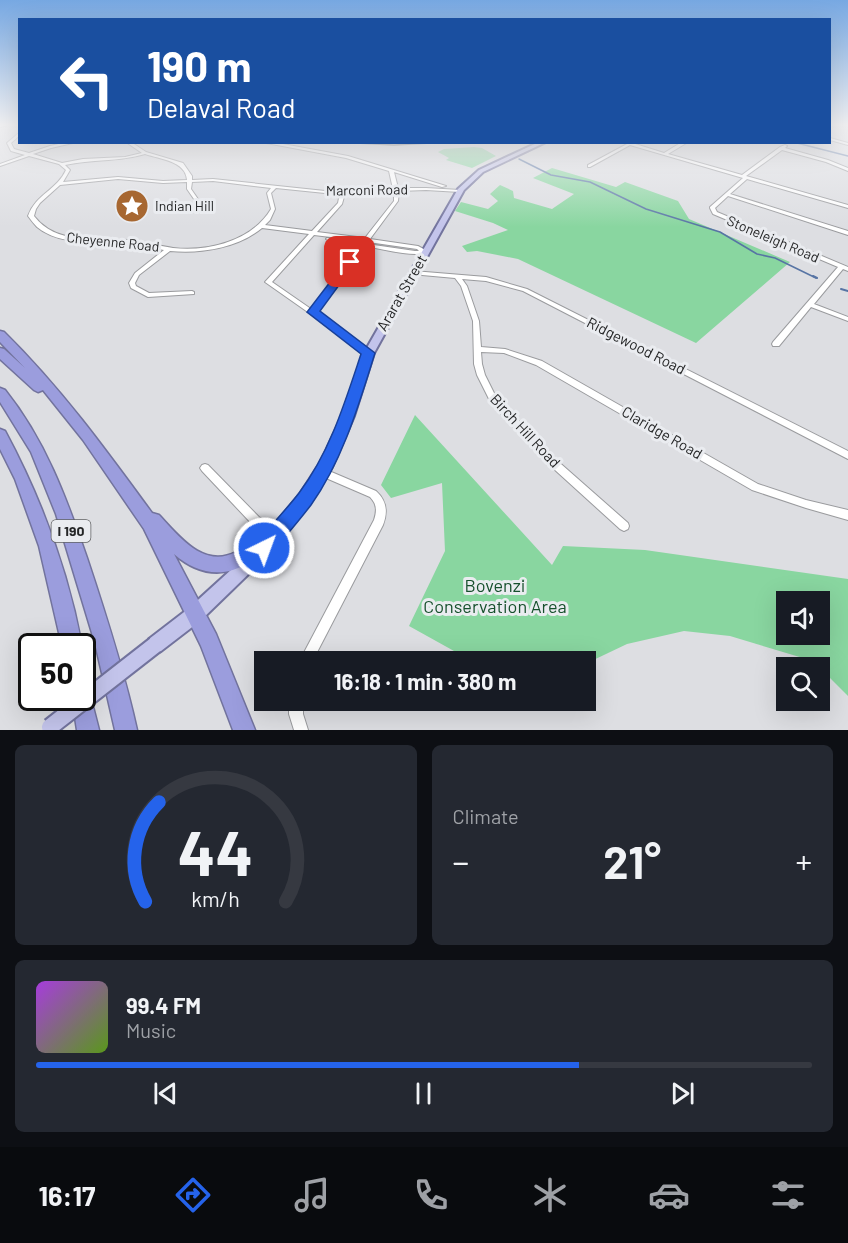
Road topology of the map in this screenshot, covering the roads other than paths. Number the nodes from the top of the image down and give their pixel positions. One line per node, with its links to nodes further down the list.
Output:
1 (16, 159): 12 (street)
2 (43, 159): 11 (street)
3 (86, 159): 11 (street)
4 (169, 159): 17 (street)
5 (353, 159): 14 (street)
6 (506, 159): 21 (main road, Ararat Street)
7 (602, 159): 13 (street)
8 (683, 159): 16 (street)
9 (767, 159): 16 (street, Stoneleigh Road)
10 (822, 159): 15 (street)
11 (63, 164): 18 (street, Cheyenne Road)
12 (0, 165)
13 (589, 166)
14 (391, 170): 20 (street); 21 (street)
15 (848, 170)
16 (745, 177): 23 (street, Stoneleigh Road); 24 (street)
17 (190, 181): 18 (street, Marconi Road); 19 (street, Marconi Road); 25 (street)
18 (57, 184): 30 (street, Cheyenne Road)
19 (274, 187): 22 (street, Marconi Road); 26 (street)
20 (396, 190): 21 (street, Marconi Road); 22 (street, Marconi Road); 29 (street)
21 (460, 191): 31 (main road, Ararat Street)
22 (343, 192): 28 (street)
23 (729, 195): 27 (street); 32 (street, Stoneleigh Road)
24 (848, 207)
25 (199, 211)
26 (261, 226): 28 (street); 30 (street, Cheyenne Road)
27 (848, 233)
28 (310, 234): 29 (street); 37 (street)
29 (366, 242): 31 (street); 37 (street)
30 (169, 249): 35 (street)
31 (426, 252): 33 (main road, Ararat Street)
32 (844, 268): 36 (street)
33 (413, 273): 34 (street, Ridgewood Road); 43 (main road, Ararat Street)
34 (458, 278): 41 (street, Birch Hill Road); 47 (street, Ridgewood Road)
35 (192, 293)
36 (809, 304): 38 (street); 40 (street)
37 (313, 312): 43 (street)
38 (848, 319)
39 (0, 335): 46 (highway)
40 (776, 344)
41 (478, 349): 51 (street, Claridge Road); 52 (street, Birch Hill Road)
42 (0, 352): 46 (highway)
43 (369, 353): 49 (main road, Ararat Street)
44 (0, 393): 61 (highway, I 190)
45 (0, 435): 55 (highway, I 190)
46 (88, 436): 50 (highway)
47 (848, 455)
48 (205, 468): 53 (street)
49 (322, 472): 53 (main road, Ararat Street); 56 (street)
50 (137, 504): 53 (highway); 54 (highway)
51 (848, 514)
52 (624, 526)
53 (276, 536): 54 (main road, Ararat Street)
54 (194, 615): 59 (main road, Ararat Street, bridge); 62 (highway)
55 (69, 633)
56 (311, 651)
57 (84, 711): 60 (highway)
58 (296, 711): 63 (street)
59 (48, 729)
60 (87, 730)
61 (126, 730)
62 (244, 730)
63 (301, 730)

